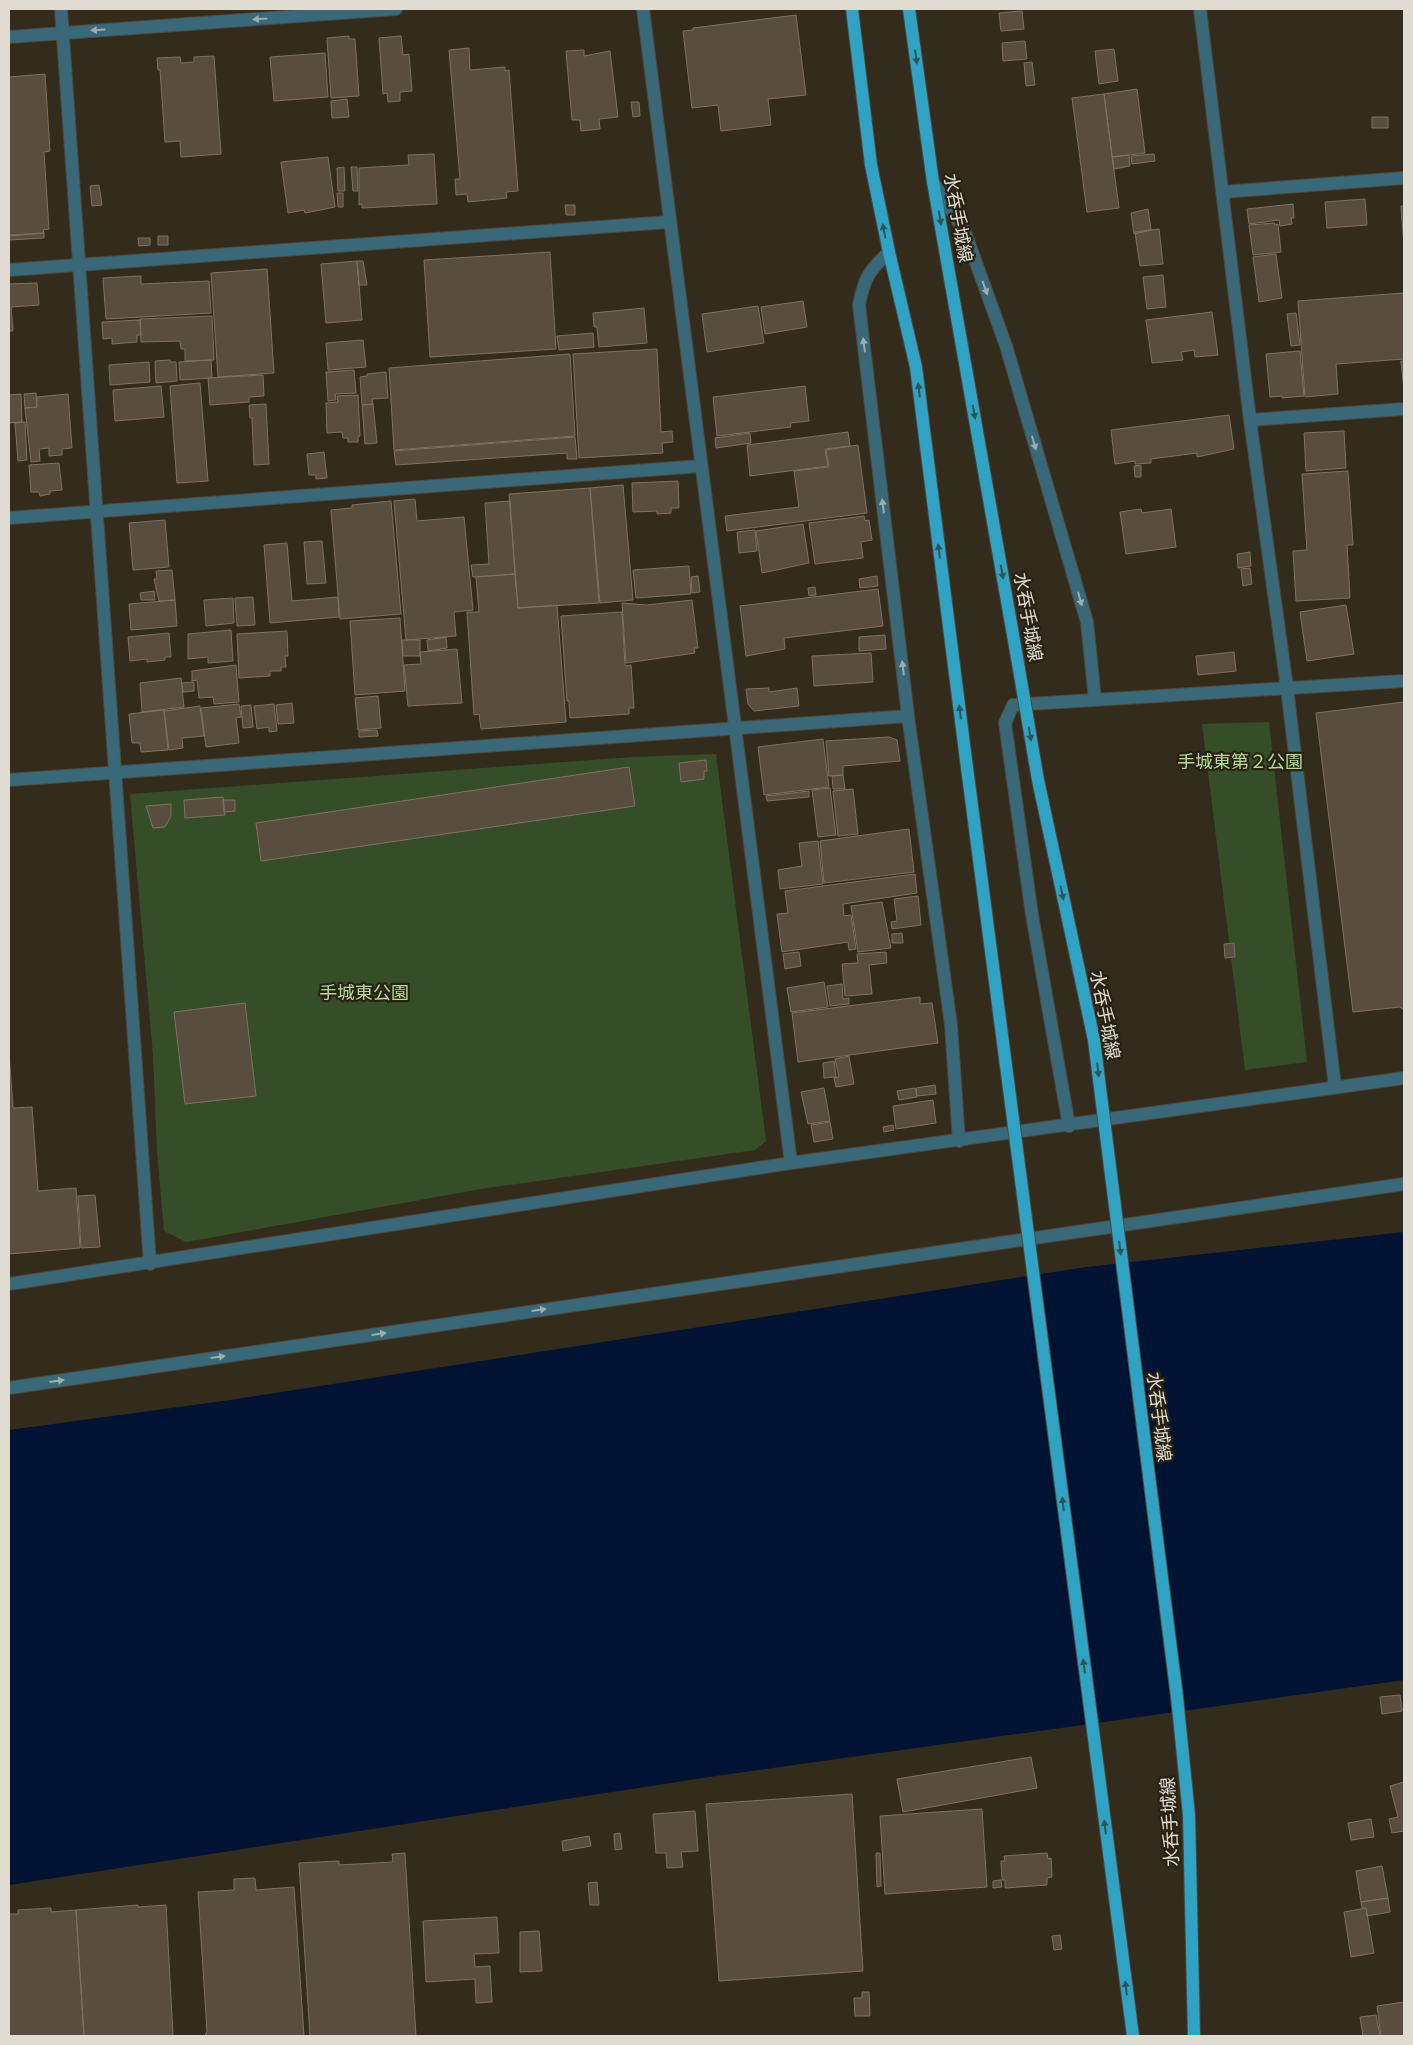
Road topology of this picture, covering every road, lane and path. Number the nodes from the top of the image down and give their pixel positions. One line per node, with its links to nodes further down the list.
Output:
1 (61, 9): 7 (street)
2 (396, 9): 7 (street, one-way to 7)
3 (642, 9): 12 (street)
4 (852, 9): 13 (main road, one-way to 4)
5 (909, 9): 10 (main road, 水呑手城線, one-way to 10)
6 (1200, 9): 11 (street)
7 (63, 33): 8 (street); 14 (street)
8 (9, 37)
9 (1404, 178): 11 (street)
10 (934, 182): 23 (street, one-way to 23); 38 (main road, 水呑手城線, one-way to 38, bridge)
11 (1222, 192): 17 (street)
12 (670, 222): 14 (street); 18 (street)
13 (889, 252): 24 (street, one-way to 13); 37 (main road, one-way to 13, bridge)
14 (81, 265): 15 (street); 19 (street)
15 (9, 270)
16 (1404, 409): 17 (street)
17 (1250, 420): 22 (street)
18 (701, 466): 19 (street); 25 (street)
19 (98, 512): 20 (street); 26 (street)
20 (9, 518)
21 (1404, 681): 22 (street)
22 (1287, 688): 23 (street); 29 (street)
23 (1095, 700): 30 (street)
24 (908, 716): 25 (street); 31 (street)
25 (734, 727): 26 (street); 32 (street)
26 (116, 771): 27 (street); 34 (street)
27 (9, 780)
28 (1404, 1078): 29 (street)
29 (1335, 1087): 30 (street)
30 (1069, 1126): 31 (street)
31 (959, 1141): 32 (street)
32 (791, 1163): 34 (street)
33 (1404, 1184): 36 (street, one-way to 33)
34 (150, 1264): 35 (street)
35 (9, 1284)
36 (9, 1388)
37 (1132, 2036)
38 (1194, 2036)

